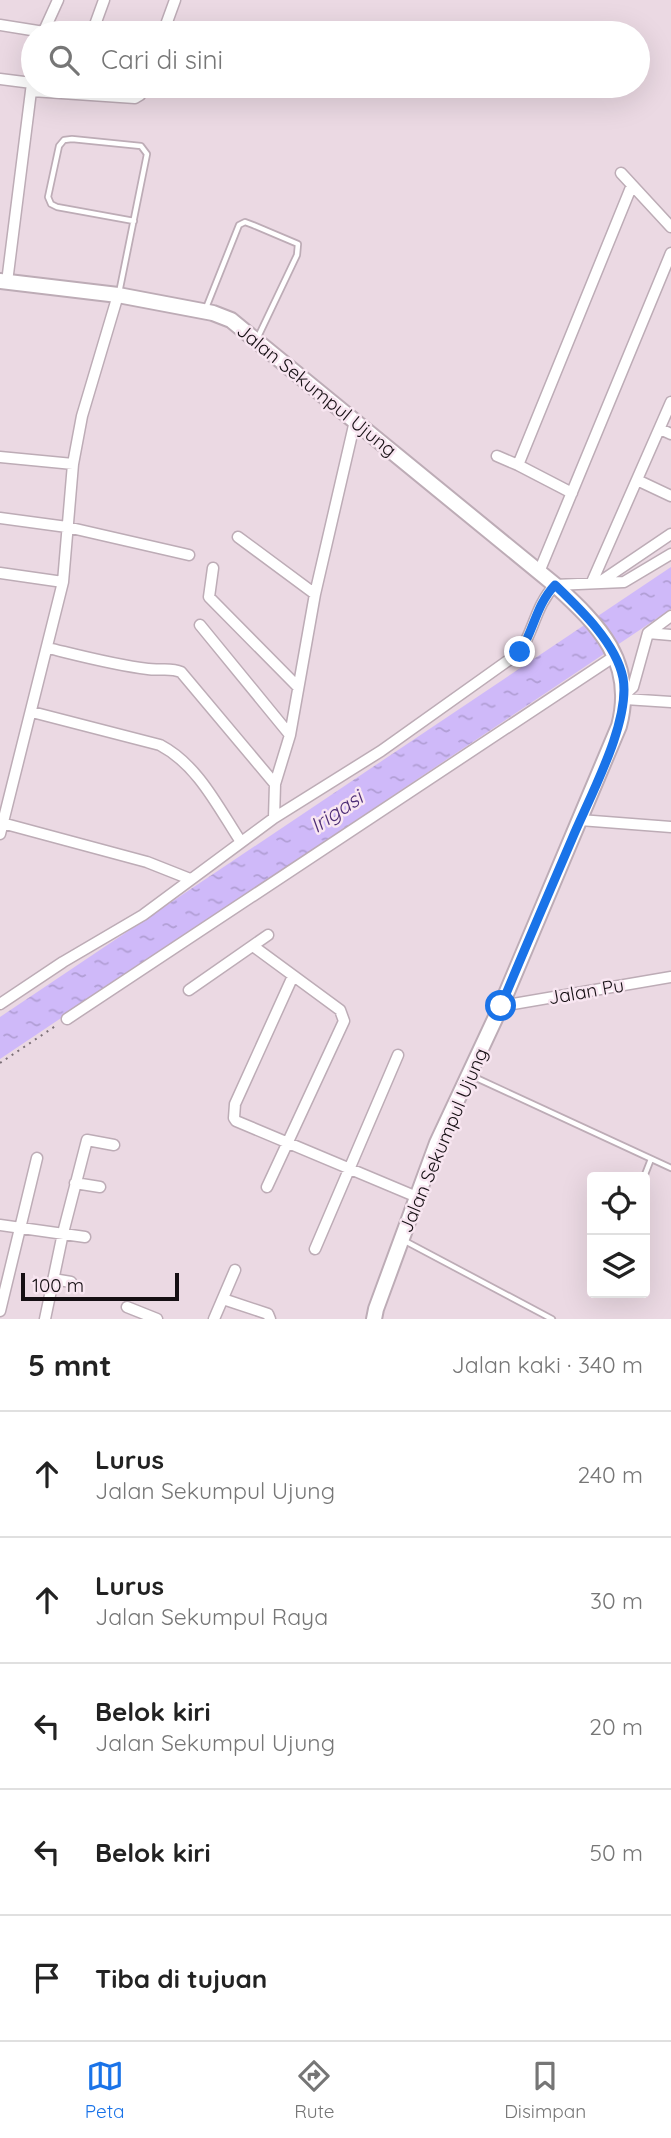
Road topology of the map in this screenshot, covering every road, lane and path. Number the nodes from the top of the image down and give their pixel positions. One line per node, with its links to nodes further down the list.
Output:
1 (58, 0): 4 (street)
2 (104, 0): 5 (street)
3 (175, 0): 6 (street)
4 (48, 21)
5 (96, 21)
6 (167, 21)
7 (0, 25): 8 (street)
8 (21, 29)
9 (0, 79): 10 (street)
10 (21, 82)
11 (30, 98): 17 (street)
12 (621, 173): 13 (street)
13 (632, 185): 15 (street); 28 (street)
14 (134, 221): 14 (lane); 18 (lane)
15 (671, 227)
16 (671, 253): 30 (street)
17 (4, 281): 18 (main road, Jalan Sekumpul Ujung)
18 (118, 295): 19 (main road, Jalan Sekumpul Ujung); 27 (street)
19 (204, 312): 20 (main road, Jalan Sekumpul Ujung); 20 (lane)
20 (257, 340): 22 (main road, Jalan Sekumpul Ujung)
21 (671, 402): 23 (street)
22 (355, 421): 39 (main road, Jalan Sekumpul Ujung); 44 (street)
23 (660, 429): 24 (street); 29 (street)
24 (671, 435)
25 (497, 456): 28 (street)
26 (0, 457): 27 (street)
27 (74, 464): 33 (street)
28 (518, 465): 30 (street)
29 (637, 480): 31 (street); 42 (street)
30 (572, 493): 39 (street)
31 (671, 496)
32 (0, 518): 33 (street)
33 (68, 527): 37 (street); 41 (street)
34 (671, 534): 42 (street)
35 (238, 537): 44 (street)
36 (671, 554): 42 (street)
37 (189, 555)
38 (213, 568): 51 (street)
39 (538, 572): 43 (main road, Jalan Sekumpul Ujung)
40 (0, 573): 41 (street)
41 (63, 582): 49 (street)
42 (596, 582): 43 (street)
43 (555, 585): 50 (main road, Jalan Sekumpul Ujung); 57 (street)
44 (315, 594): 51 (street)
45 (671, 616): 47 (street)
46 (200, 625): 55 (street)
47 (648, 633): 48 (street); 52 (street)
48 (671, 635)
49 (48, 648): 54 (street); 56 (street)
50 (614, 654): 52 (main road, Jalan Sekumpul Ujung); 70 (street)
51 (298, 687): 55 (street)
52 (624, 697): 53 (street); 58 (main road, Jalan Sekumpul Ujung)
53 (671, 702)
54 (32, 712): 60 (street); 61 (street)
55 (290, 735): 56 (street)
56 (275, 784): 57 (street)
57 (274, 818): 61 (street)
58 (580, 820): 59 (street); 69 (main road, Jalan Sekumpul Ujung)
59 (671, 827)
60 (1, 829): 62 (street)
61 (241, 842): 62 (street)
62 (190, 879): 68 (street)
63 (268, 935): 64 (street)
64 (253, 946): 65 (street); 67 (street)
65 (293, 976): 74 (street); 74 (street)
66 (671, 977): 69 (street, Jalan Pu)
67 (189, 990)
68 (0, 1004)
69 (501, 1006): 73 (main road, Jalan Sekumpul Ujung)
70 (66, 1019): 72 (path)
71 (398, 1055): 79 (street)
72 (0, 1063)
73 (468, 1075): 77 (lane); 84 (main road, Jalan Sekumpul Ujung)
74 (288, 1142): 79 (street); 83 (street)
75 (114, 1145): 81 (street)
76 (37, 1158): 86 (street)
77 (651, 1159): 78 (lane); 80 (lane)
78 (671, 1168)
79 (348, 1169): 84 (street); 90 (street)
80 (646, 1172)
81 (75, 1183): 82 (street); 87 (street)
82 (100, 1187)
83 (267, 1187)
84 (418, 1197): 89 (main road, Jalan Sekumpul Ujung)
85 (0, 1225): 86 (street)
86 (19, 1227): 87 (street); 96 (street)
87 (63, 1233): 88 (street); 92 (street)
88 (85, 1237)
89 (401, 1239): 101 (main road, Jalan Sekumpul Ujung); 102 (lane)
90 (315, 1249)
91 (235, 1270): 94 (street)
92 (53, 1279): 93 (street); 97 (street)
93 (71, 1282)
94 (223, 1299): 99 (street); 100 (street)
95 (127, 1307): 98 (street)
96 (0, 1311)
97 (45, 1319)
98 (157, 1319)
99 (214, 1319)
100 (270, 1319)
101 (374, 1319)
102 (552, 1319)

